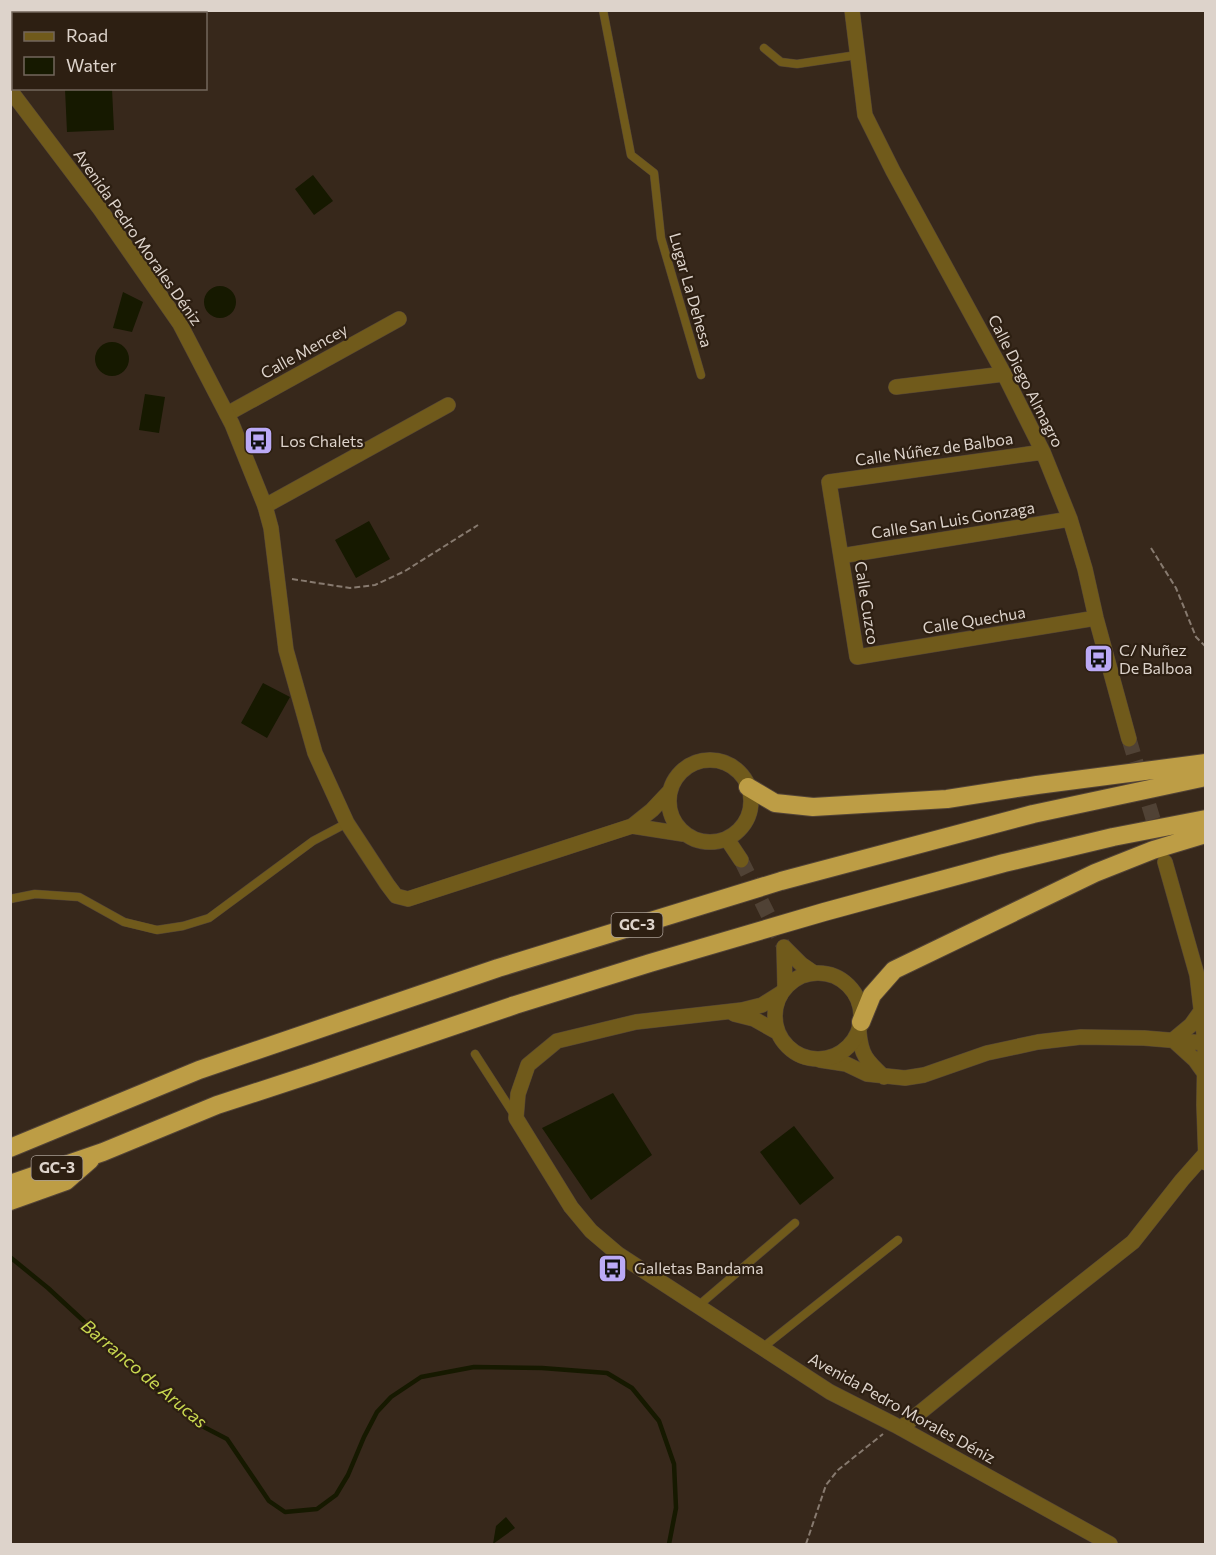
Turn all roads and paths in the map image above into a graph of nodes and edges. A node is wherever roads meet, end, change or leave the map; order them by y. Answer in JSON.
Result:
{"nodes":[{"id":1,"x":603,"y":10,"type":"edge"},
{"id":2,"x":852,"y":10,"type":"edge"},
{"id":3,"x":764,"y":48,"type":"dead end"},
{"id":4,"x":857,"y":55,"type":"junction"},
{"id":5,"x":10,"y":90,"type":"edge"},
{"id":6,"x":399,"y":319,"type":"dead end"},
{"id":7,"x":1004,"y":374,"type":"junction"},
{"id":8,"x":701,"y":375,"type":"dead end"},
{"id":9,"x":896,"y":387,"type":"dead end"},
{"id":10,"x":448,"y":405,"type":"dead end"},
{"id":11,"x":227,"y":414,"type":"junction"},
{"id":12,"x":1043,"y":452,"type":"junction"},
{"id":13,"x":830,"y":482,"type":"joint"},
{"id":14,"x":265,"y":506,"type":"junction"},
{"id":15,"x":1070,"y":519,"type":"junction"},
{"id":16,"x":478,"y":525,"type":"dead end"},
{"id":17,"x":1151,"y":548,"type":"dead end"},
{"id":18,"x":841,"y":556,"type":"junction"},
{"id":19,"x":278,"y":576,"type":"junction"},
{"id":20,"x":1096,"y":618,"type":"junction"},
{"id":21,"x":1206,"y":647,"type":"edge"},
{"id":22,"x":857,"y":657,"type":"joint"},
{"id":23,"x":1129,"y":739,"type":"tunnel mouth"},
{"id":24,"x":1206,"y":763,"type":"edge"},
{"id":25,"x":1206,"y":777,"type":"edge"},
{"id":26,"x":748,"y":787,"type":"junction"},
{"id":27,"x":669,"y":792,"type":"junction"},
{"id":28,"x":1206,"y":819,"type":"edge"},
{"id":29,"x":347,"y":822,"type":"junction"},
{"id":30,"x":632,"y":826,"type":"junction"},
{"id":31,"x":683,"y":834,"type":"junction"},
{"id":32,"x":1206,"y":834,"type":"edge"},
{"id":33,"x":727,"y":839,"type":"junction"},
{"id":34,"x":741,"y":860,"type":"tunnel mouth"},
{"id":35,"x":1165,"y":862,"type":"dead end"},
{"id":36,"x":10,"y":899,"type":"edge"},
{"id":37,"x":814,"y":973,"type":"junction"},
{"id":38,"x":783,"y":991,"type":"junction"},
{"id":39,"x":1201,"y":1011,"type":"junction"},
{"id":40,"x":728,"y":1012,"type":"junction"},
{"id":41,"x":860,"y":1027,"type":"junction"},
{"id":42,"x":777,"y":1032,"type":"junction"},
{"id":43,"x":1173,"y":1040,"type":"junction"},
{"id":44,"x":1205,"y":1043,"type":"edge"},
{"id":45,"x":475,"y":1054,"type":"dead end"},
{"id":46,"x":820,"y":1060,"type":"junction"},
{"id":47,"x":1204,"y":1074,"type":"edge"},
{"id":48,"x":884,"y":1077,"type":"junction"},
{"id":49,"x":516,"y":1118,"type":"junction"},
{"id":50,"x":10,"y":1148,"type":"edge"},
{"id":51,"x":99,"y":1153,"type":"junction"},
{"id":52,"x":1205,"y":1159,"type":"edge"},
{"id":53,"x":10,"y":1184,"type":"edge"},
{"id":54,"x":10,"y":1201,"type":"edge"},
{"id":55,"x":795,"y":1223,"type":"dead end"},
{"id":56,"x":898,"y":1240,"type":"dead end"},
{"id":57,"x":698,"y":1306,"type":"junction"},
{"id":58,"x":762,"y":1348,"type":"junction"},
{"id":59,"x":898,"y":1426,"type":"junction"},
{"id":60,"x":806,"y":1545,"type":"edge"},
{"id":61,"x":1110,"y":1545,"type":"edge"}],
"edges":[{"from":1,"to":8,"type":"lane","name":"Lugar La Dehesa"},
{"from":2,"to":4,"type":"street","name":"Calle Diego Almagro"},
{"from":3,"to":4,"type":"lane"},
{"from":4,"to":7,"type":"street","name":"Calle Diego Almagro"},
{"from":5,"to":11,"type":"street","name":"Avenida Pedro Morales Déniz"},
{"from":6,"to":11,"type":"street","name":"Calle Mencey"},
{"from":7,"to":9,"type":"street"},
{"from":7,"to":12,"type":"street","name":"Calle Diego Almagro"},
{"from":10,"to":14,"type":"street"},
{"from":11,"to":14,"type":"street","name":"Avenida Pedro Morales Déniz"},
{"from":12,"to":13,"type":"street","name":"Calle Núñez de Balboa"},
{"from":12,"to":15,"type":"street","name":"Calle Diego Almagro"},
{"from":13,"to":18,"type":"street","name":"Calle Cuzco"},
{"from":14,"to":19,"type":"street","name":"Avenida Pedro Morales Déniz"},
{"from":15,"to":18,"type":"street","name":"Calle San Luis Gonzaga"},
{"from":15,"to":20,"type":"street","name":"Calle Diego Almagro"},
{"from":16,"to":19,"type":"path"},
{"from":17,"to":21,"type":"path"},
{"from":18,"to":22,"type":"street","name":"Calle Cuzco"},
{"from":19,"to":29,"type":"street","name":"Avenida Pedro Morales Déniz"},
{"from":20,"to":22,"type":"street","name":"Calle Quechua"},
{"from":20,"to":23,"type":"street","name":"Calle Diego Almagro"},
{"from":24,"to":26,"type":"highway"},
{"from":25,"to":50,"type":"highway","number":"GC-3"},
{"from":26,"to":27,"type":"street"},
{"from":26,"to":33,"type":"street"},
{"from":27,"to":30,"type":"street"},
{"from":27,"to":31,"type":"street"},
{"from":28,"to":51,"type":"highway","number":"GC-3"},
{"from":29,"to":30,"type":"street","name":"Avenida Pedro Morales Déniz"},
{"from":29,"to":36,"type":"lane"},
{"from":30,"to":31,"type":"street"},
{"from":31,"to":33,"type":"street"},
{"from":32,"to":41,"type":"highway"},
{"from":33,"to":34,"type":"street"},
{"from":35,"to":39,"type":"street"},
{"from":37,"to":38,"type":"street"},
{"from":37,"to":38,"type":"street"},
{"from":37,"to":41,"type":"street"},
{"from":38,"to":40,"type":"street"},
{"from":38,"to":42,"type":"street"},
{"from":39,"to":43,"type":"street"},
{"from":39,"to":44,"type":"street"},
{"from":40,"to":42,"type":"street"},
{"from":40,"to":49,"type":"street"},
{"from":41,"to":46,"type":"street"},
{"from":41,"to":48,"type":"street"},
{"from":42,"to":46,"type":"street"},
{"from":43,"to":44,"type":"street"},
{"from":43,"to":47,"type":"street"},
{"from":43,"to":48,"type":"street"},
{"from":44,"to":47,"type":"street"},
{"from":45,"to":49,"type":"lane","name":"Avenida Pedro Morales Déniz"},
{"from":46,"to":48,"type":"street"},
{"from":47,"to":52,"type":"street"},
{"from":49,"to":57,"type":"street","name":"Avenida Pedro Morales Déniz"},
{"from":51,"to":53,"type":"highway","number":"GC-3"},
{"from":51,"to":54,"type":"highway"},
{"from":52,"to":59,"type":"street"},
{"from":55,"to":57,"type":"lane"},
{"from":56,"to":58,"type":"lane"},
{"from":57,"to":58,"type":"street","name":"Avenida Pedro Morales Déniz"},
{"from":58,"to":59,"type":"street","name":"Avenida Pedro Morales Déniz"},
{"from":59,"to":60,"type":"path"},
{"from":59,"to":61,"type":"street","name":"Avenida Pedro Morales Déniz"}]}
